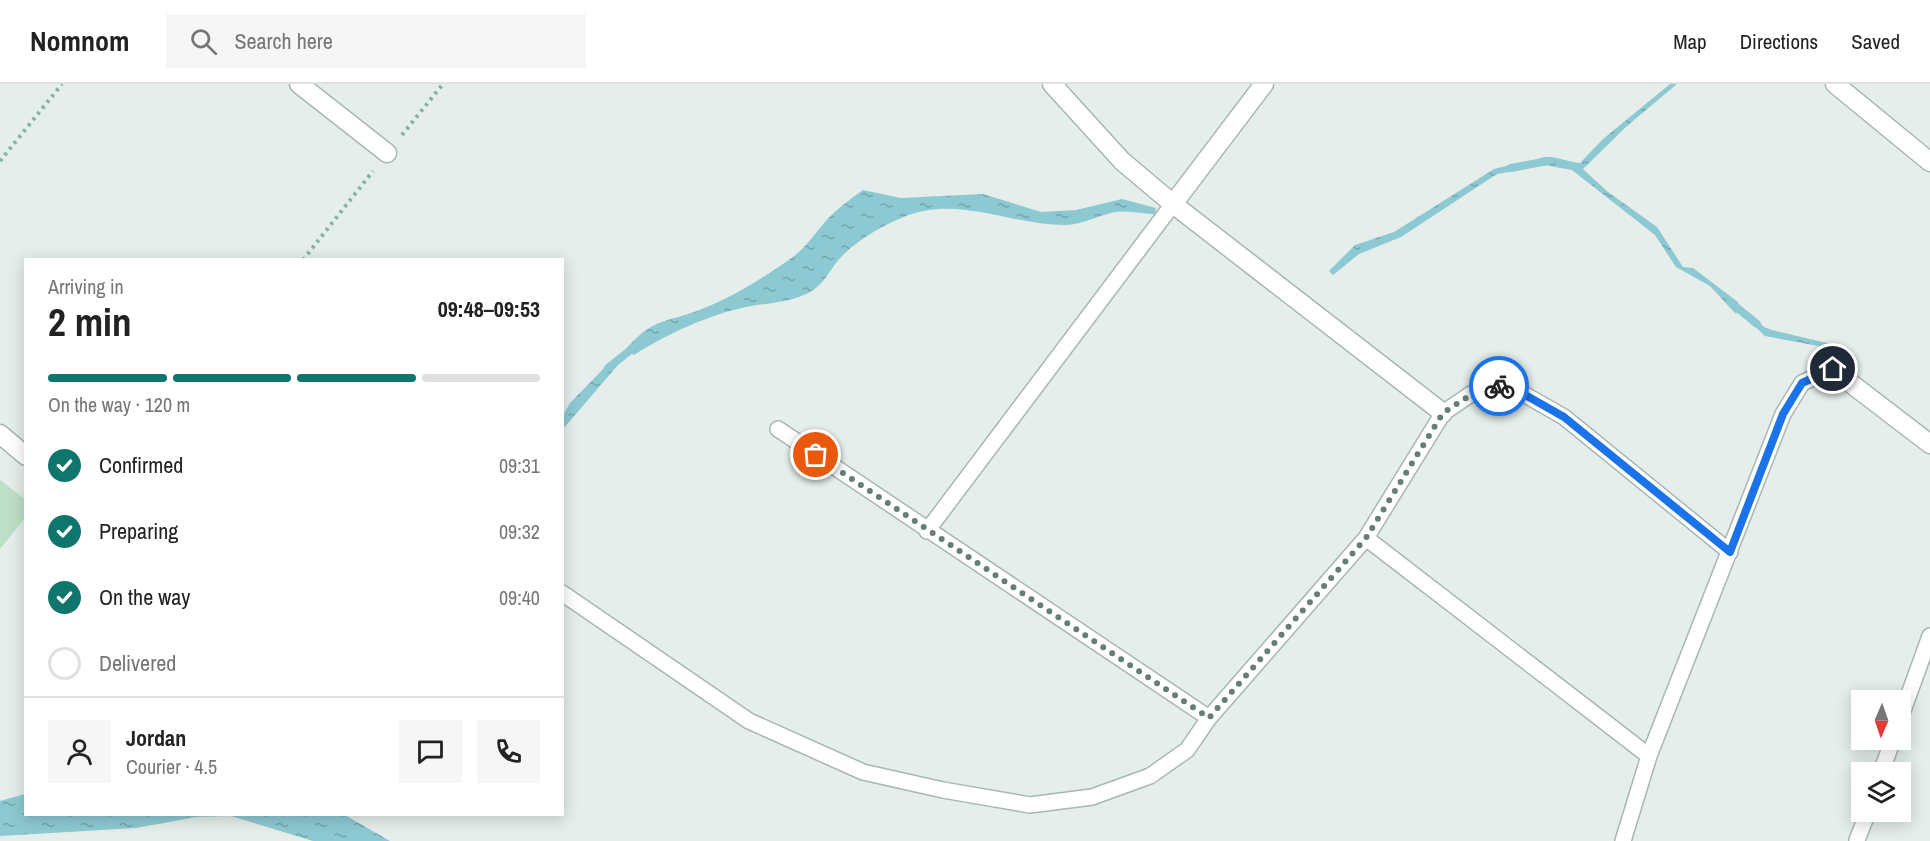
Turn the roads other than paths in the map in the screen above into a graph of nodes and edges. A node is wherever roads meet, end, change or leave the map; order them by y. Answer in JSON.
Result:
{"nodes":[{"id":1,"x":299,"y":84,"type":"edge"},
{"id":2,"x":1052,"y":84,"type":"edge"},
{"id":3,"x":1264,"y":84,"type":"edge"},
{"id":4,"x":1835,"y":84,"type":"edge"},
{"id":5,"x":387,"y":153,"type":"dead end"},
{"id":6,"x":1930,"y":162,"type":"edge"},
{"id":7,"x":1173,"y":204,"type":"junction"},
{"id":8,"x":1833,"y":369,"type":"joint"},
{"id":9,"x":1443,"y":413,"type":"junction"},
{"id":10,"x":778,"y":429,"type":"dead end"},
{"id":11,"x":0,"y":434,"type":"edge"},
{"id":12,"x":1930,"y":444,"type":"edge"},
{"id":13,"x":24,"y":454,"type":"edge"},
{"id":14,"x":927,"y":531,"type":"junction"},
{"id":15,"x":1366,"y":538,"type":"junction"},
{"id":16,"x":1730,"y":552,"type":"junction"},
{"id":17,"x":564,"y":594,"type":"edge"},
{"id":18,"x":1930,"y":636,"type":"edge"},
{"id":19,"x":1910,"y":690,"type":"edge"},
{"id":20,"x":1209,"y":718,"type":"junction"},
{"id":21,"x":1649,"y":756,"type":"junction"},
{"id":22,"x":1864,"y":822,"type":"edge"},
{"id":23,"x":1857,"y":840,"type":"edge"},
{"id":24,"x":1623,"y":841,"type":"edge"}],
"edges":[{"from":1,"to":5,"type":"street"},
{"from":2,"to":7,"type":"street"},
{"from":3,"to":7,"type":"street"},
{"from":4,"to":6,"type":"street"},
{"from":7,"to":9,"type":"street"},
{"from":7,"to":14,"type":"lane"},
{"from":8,"to":12,"type":"street"},
{"from":8,"to":16,"type":"lane"},
{"from":9,"to":15,"type":"lane"},
{"from":9,"to":16,"type":"lane"},
{"from":10,"to":14,"type":"lane"},
{"from":11,"to":13,"type":"street"},
{"from":14,"to":20,"type":"lane"},
{"from":15,"to":20,"type":"lane"},
{"from":15,"to":21,"type":"lane"},
{"from":16,"to":21,"type":"lane"},
{"from":17,"to":20,"type":"lane"},
{"from":18,"to":19,"type":"lane"},
{"from":21,"to":24,"type":"lane"},
{"from":22,"to":23,"type":"lane"}]}
